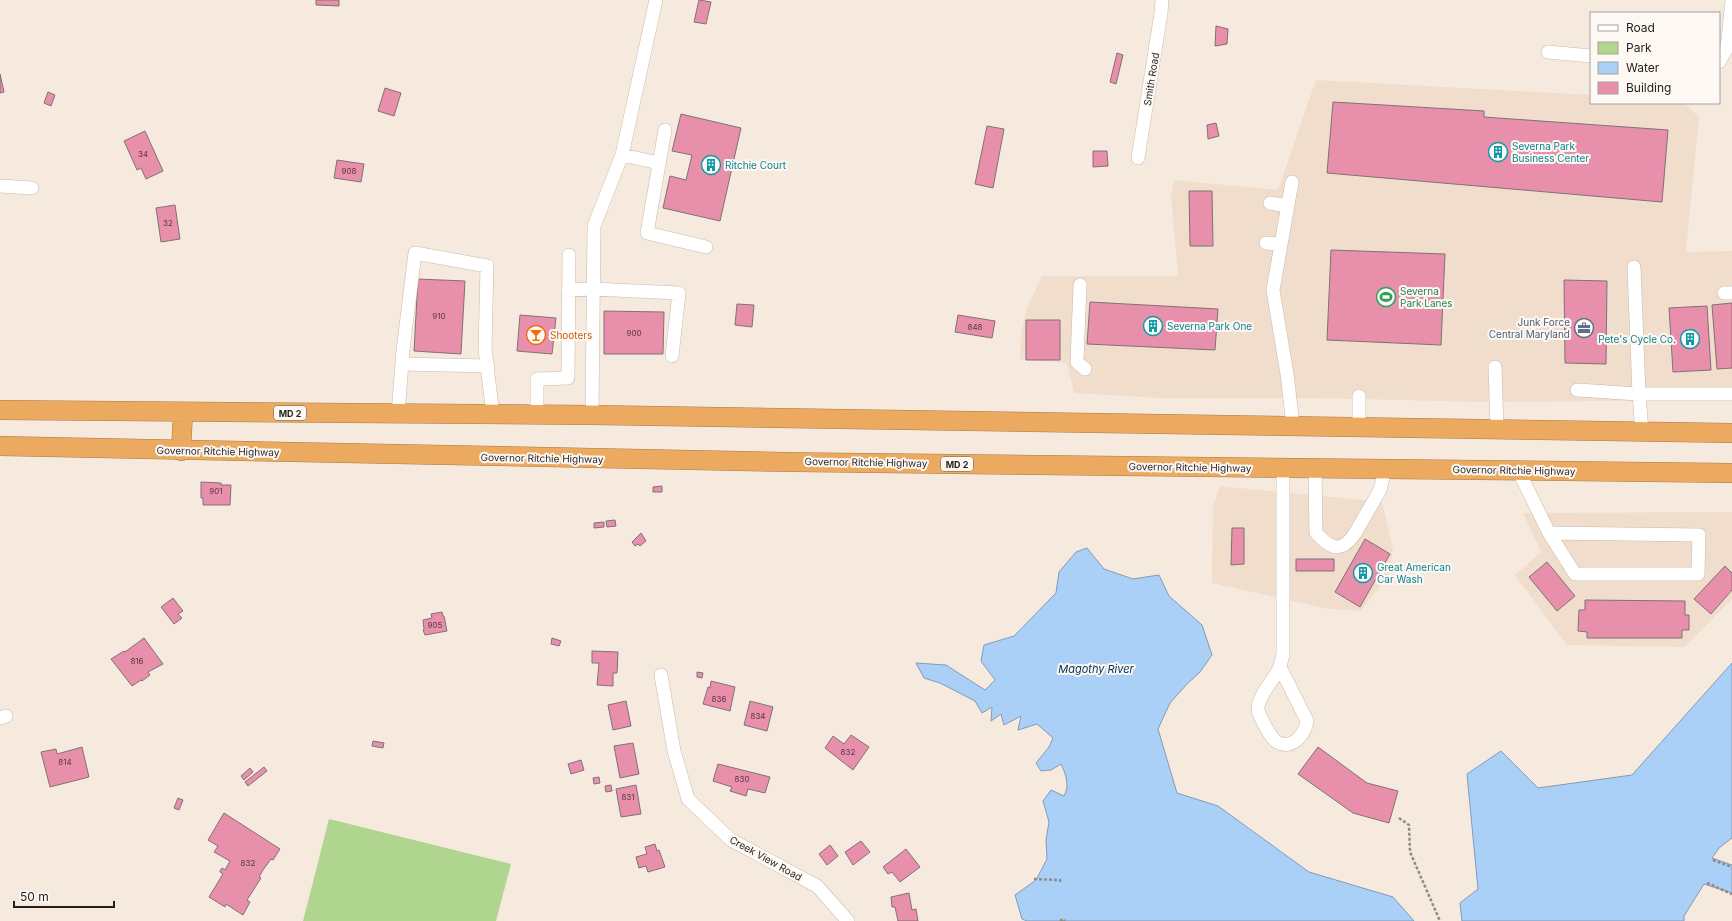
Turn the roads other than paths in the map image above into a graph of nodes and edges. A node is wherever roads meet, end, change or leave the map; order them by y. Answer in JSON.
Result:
{"nodes":[{"id":1,"x":656,"y":0,"type":"edge"},
{"id":2,"x":1162,"y":0,"type":"edge"},
{"id":3,"x":1732,"y":1,"type":"edge"},
{"id":4,"x":1548,"y":52,"type":"dead end"},
{"id":5,"x":1590,"y":56,"type":"edge"},
{"id":6,"x":1720,"y":60,"type":"edge"},
{"id":7,"x":665,"y":130,"type":"dead end"},
{"id":8,"x":622,"y":155,"type":"junction"},
{"id":9,"x":1138,"y":158,"type":"dead end"},
{"id":10,"x":658,"y":163,"type":"junction"},
{"id":11,"x":1292,"y":182,"type":"dead end"},
{"id":12,"x":0,"y":186,"type":"edge"},
{"id":13,"x":32,"y":188,"type":"dead end"},
{"id":14,"x":1270,"y":203,"type":"dead end"},
{"id":15,"x":1287,"y":206,"type":"junction"},
{"id":16,"x":1266,"y":243,"type":"dead end"},
{"id":17,"x":1281,"y":244,"type":"junction"},
{"id":18,"x":706,"y":247,"type":"dead end"},
{"id":19,"x":569,"y":255,"type":"dead end"},
{"id":20,"x":1634,"y":267,"type":"dead end"},
{"id":21,"x":1080,"y":285,"type":"dead end"},
{"id":22,"x":592,"y":288,"type":"junction"},
{"id":23,"x":568,"y":290,"type":"junction"},
{"id":24,"x":672,"y":356,"type":"dead end"},
{"id":25,"x":402,"y":364,"type":"junction"},
{"id":26,"x":488,"y":366,"type":"junction"},
{"id":27,"x":1495,"y":367,"type":"dead end"},
{"id":28,"x":1085,"y":369,"type":"dead end"},
{"id":29,"x":1577,"y":390,"type":"dead end"},
{"id":30,"x":1639,"y":394,"type":"junction"},
{"id":31,"x":1732,"y":394,"type":"edge"},
{"id":32,"x":1359,"y":396,"type":"dead end"},
{"id":33,"x":0,"y":410,"type":"edge"},
{"id":34,"x":183,"y":412,"type":"junction"},
{"id":35,"x":398,"y":414,"type":"junction"},
{"id":36,"x":493,"y":415,"type":"junction"},
{"id":37,"x":537,"y":415,"type":"junction"},
{"id":38,"x":592,"y":415,"type":"junction"},
{"id":39,"x":1293,"y":426,"type":"junction"},
{"id":40,"x":1359,"y":427,"type":"junction"},
{"id":41,"x":1498,"y":429,"type":"junction"},
{"id":42,"x":1642,"y":432,"type":"junction"},
{"id":43,"x":1732,"y":433,"type":"edge"},
{"id":44,"x":0,"y":446,"type":"edge"},
{"id":45,"x":182,"y":450,"type":"junction"},
{"id":46,"x":1283,"y":468,"type":"junction"},
{"id":47,"x":1315,"y":468,"type":"junction"},
{"id":48,"x":1385,"y":469,"type":"junction"},
{"id":49,"x":1518,"y":470,"type":"junction"},
{"id":50,"x":1732,"y":473,"type":"edge"},
{"id":51,"x":1549,"y":533,"type":"junction"},
{"id":52,"x":1280,"y":667,"type":"junction"},
{"id":53,"x":661,"y":675,"type":"dead end"},
{"id":54,"x":848,"y":921,"type":"edge"}],
"edges":[{"from":1,"to":8,"type":"street"},
{"from":2,"to":9,"type":"street","name":"Smith Road"},
{"from":3,"to":6,"type":"street"},
{"from":4,"to":5,"type":"street"},
{"from":7,"to":10,"type":"street"},
{"from":8,"to":10,"type":"street"},
{"from":8,"to":22,"type":"street"},
{"from":10,"to":18,"type":"street"},
{"from":11,"to":15,"type":"street"},
{"from":12,"to":13,"type":"street"},
{"from":14,"to":15,"type":"street"},
{"from":15,"to":17,"type":"street"},
{"from":16,"to":17,"type":"street"},
{"from":17,"to":39,"type":"street"},
{"from":19,"to":23,"type":"street"},
{"from":20,"to":30,"type":"street"},
{"from":21,"to":28,"type":"street"},
{"from":22,"to":23,"type":"street"},
{"from":22,"to":24,"type":"street"},
{"from":22,"to":38,"type":"street"},
{"from":23,"to":37,"type":"street"},
{"from":25,"to":26,"type":"street"},
{"from":25,"to":26,"type":"street"},
{"from":25,"to":35,"type":"street"},
{"from":26,"to":36,"type":"street"},
{"from":27,"to":41,"type":"street"},
{"from":29,"to":30,"type":"street"},
{"from":30,"to":31,"type":"street"},
{"from":30,"to":42,"type":"street"},
{"from":32,"to":40,"type":"street"},
{"from":33,"to":34,"type":"highway","number":"MD 2"},
{"from":34,"to":35,"type":"highway","number":"MD 2"},
{"from":34,"to":45,"type":"highway"},
{"from":35,"to":36,"type":"highway","number":"MD 2"},
{"from":36,"to":37,"type":"highway","number":"MD 2"},
{"from":37,"to":38,"type":"highway","number":"MD 2"},
{"from":38,"to":39,"type":"highway","number":"MD 2"},
{"from":39,"to":40,"type":"highway","number":"MD 2"},
{"from":40,"to":41,"type":"highway","number":"MD 2"},
{"from":41,"to":42,"type":"highway","number":"MD 2"},
{"from":42,"to":43,"type":"highway","number":"MD 2"},
{"from":44,"to":45,"type":"highway","name":"Governor Ritchie Highway","number":"MD 2"},
{"from":45,"to":46,"type":"highway","name":"Governor Ritchie Highway","number":"MD 2"},
{"from":46,"to":47,"type":"highway","name":"Governor Ritchie Highway","number":"MD 2"},
{"from":46,"to":52,"type":"street"},
{"from":47,"to":48,"type":"highway","name":"Governor Ritchie Highway","number":"MD 2"},
{"from":47,"to":48,"type":"street"},
{"from":48,"to":49,"type":"highway","name":"Governor Ritchie Highway","number":"MD 2"},
{"from":49,"to":50,"type":"highway","name":"Governor Ritchie Highway","number":"MD 2"},
{"from":49,"to":51,"type":"street"},
{"from":51,"to":51,"type":"street"},
{"from":52,"to":52,"type":"street"},
{"from":53,"to":54,"type":"street","name":"Creek View Road"}]}
